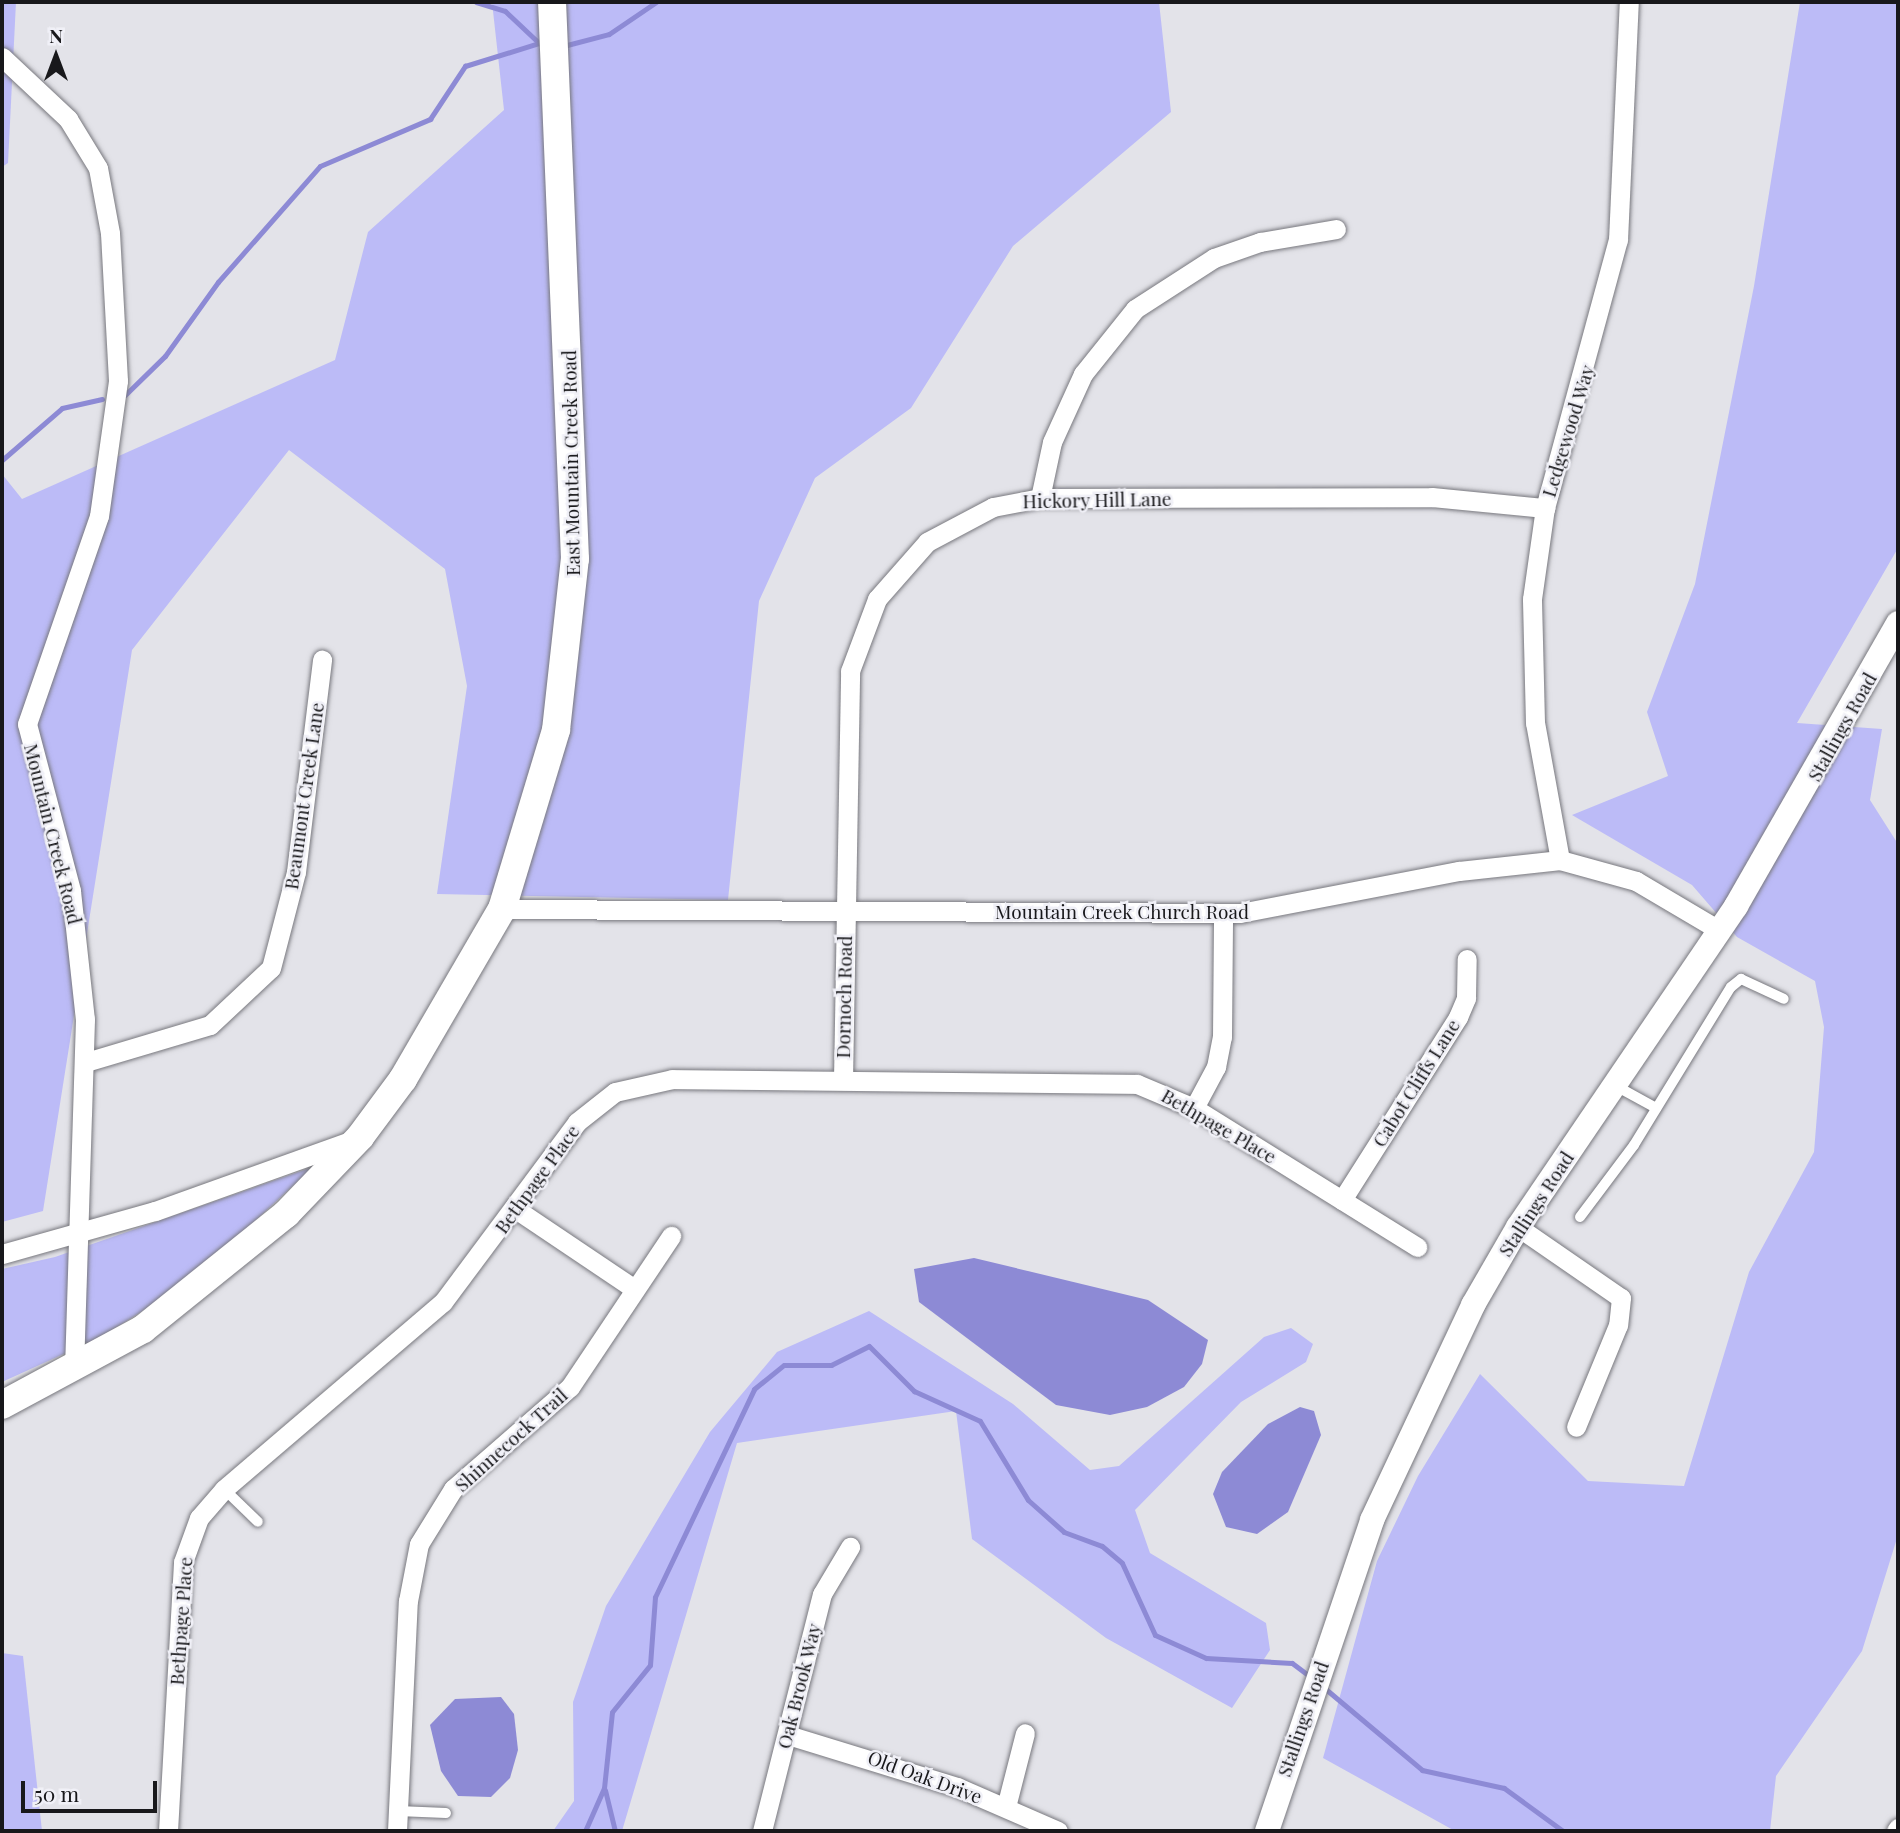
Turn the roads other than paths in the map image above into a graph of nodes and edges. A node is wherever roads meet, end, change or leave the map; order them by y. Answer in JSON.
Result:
{"nodes":[{"id":1,"x":552,"y":2,"type":"edge"},
{"id":2,"x":1629,"y":2,"type":"edge"},
{"id":3,"x":2,"y":57,"type":"edge"},
{"id":4,"x":1336,"y":229,"type":"dead end"},
{"id":5,"x":1040,"y":498,"type":"junction"},
{"id":6,"x":1545,"y":508,"type":"junction"},
{"id":7,"x":1898,"y":623,"type":"edge"},
{"id":8,"x":322,"y":660,"type":"dead end"},
{"id":9,"x":1560,"y":860,"type":"junction"},
{"id":10,"x":502,"y":909,"type":"junction"},
{"id":11,"x":844,"y":913,"type":"junction"},
{"id":12,"x":1223,"y":914,"type":"junction"},
{"id":13,"x":1719,"y":930,"type":"junction"},
{"id":14,"x":1467,"y":960,"type":"dead end"},
{"id":15,"x":1784,"y":999,"type":"dead end"},
{"id":16,"x":86,"y":1062,"type":"junction"},
{"id":17,"x":843,"y":1080,"type":"junction"},
{"id":18,"x":1616,"y":1085,"type":"junction"},
{"id":19,"x":1194,"y":1108,"type":"junction"},
{"id":20,"x":1656,"y":1108,"type":"junction"},
{"id":21,"x":360,"y":1137,"type":"junction"},
{"id":22,"x":1342,"y":1200,"type":"junction"},
{"id":23,"x":517,"y":1210,"type":"junction"},
{"id":24,"x":1580,"y":1217,"type":"dead end"},
{"id":25,"x":1518,"y":1227,"type":"junction"},
{"id":26,"x":80,"y":1234,"type":"junction"},
{"id":27,"x":671,"y":1236,"type":"dead end"},
{"id":28,"x":1417,"y":1248,"type":"dead end"},
{"id":29,"x":2,"y":1254,"type":"edge"},
{"id":30,"x":633,"y":1288,"type":"junction"},
{"id":31,"x":74,"y":1370,"type":"junction"},
{"id":32,"x":2,"y":1405,"type":"edge"},
{"id":33,"x":1576,"y":1427,"type":"dead end"},
{"id":34,"x":224,"y":1489,"type":"junction"},
{"id":35,"x":258,"y":1522,"type":"dead end"},
{"id":36,"x":849,"y":1547,"type":"dead end"},
{"id":37,"x":1025,"y":1734,"type":"dead end"},
{"id":38,"x":788,"y":1735,"type":"junction"},
{"id":39,"x":1006,"y":1807,"type":"junction"},
{"id":40,"x":446,"y":1813,"type":"dead end"},
{"id":41,"x":398,"y":1821,"type":"edge"},
{"id":42,"x":168,"y":1831,"type":"edge"},
{"id":43,"x":762,"y":1831,"type":"edge"},
{"id":44,"x":1058,"y":1831,"type":"edge"},
{"id":45,"x":1267,"y":1831,"type":"edge"}],
"edges":[{"from":1,"to":10,"type":"main road","name":"East Mountain Creek Road"},
{"from":2,"to":6,"type":"street","name":"Ledgewood Way"},
{"from":3,"to":16,"type":"street","name":"Mountain Creek Road"},
{"from":4,"to":5,"type":"street"},
{"from":5,"to":6,"type":"street","name":"Hickory Hill Lane"},
{"from":5,"to":11,"type":"street","name":"Hickory Hill Lane"},
{"from":6,"to":9,"type":"street","name":"Ledgewood Way"},
{"from":7,"to":13,"type":"street","name":"Stallings Road"},
{"from":8,"to":16,"type":"street","name":"Beaumont Creek Lane"},
{"from":9,"to":12,"type":"street","name":"Mountain Creek Church Road"},
{"from":9,"to":13,"type":"street","name":"Mountain Creek Church Road"},
{"from":10,"to":11,"type":"street","name":"Mountain Creek Church Road"},
{"from":10,"to":21,"type":"main road","name":"East Mountain Creek Road"},
{"from":11,"to":12,"type":"street","name":"Mountain Creek Church Road"},
{"from":11,"to":17,"type":"street","name":"Dornoch Road"},
{"from":12,"to":19,"type":"street"},
{"from":13,"to":18,"type":"street","name":"Stallings Road"},
{"from":14,"to":22,"type":"street","name":"Cabot Cliffs Lane"},
{"from":15,"to":20,"type":"lane"},
{"from":16,"to":26,"type":"street","name":"Mountain Creek Road"},
{"from":17,"to":19,"type":"street","name":"Bethpage Place"},
{"from":17,"to":23,"type":"street","name":"Bethpage Place"},
{"from":18,"to":20,"type":"lane"},
{"from":18,"to":25,"type":"street","name":"Stallings Road"},
{"from":19,"to":22,"type":"street","name":"Bethpage Place"},
{"from":20,"to":24,"type":"lane"},
{"from":21,"to":26,"type":"street"},
{"from":21,"to":31,"type":"main road","name":"East Mountain Creek Road"},
{"from":22,"to":28,"type":"street","name":"Bethpage Place"},
{"from":23,"to":30,"type":"street"},
{"from":23,"to":34,"type":"street","name":"Bethpage Place"},
{"from":25,"to":33,"type":"street"},
{"from":25,"to":45,"type":"street","name":"Stallings Road"},
{"from":26,"to":29,"type":"street"},
{"from":26,"to":31,"type":"street","name":"Mountain Creek Road"},
{"from":27,"to":30,"type":"street","name":"Shinnecock Trail"},
{"from":30,"to":41,"type":"street","name":"Shinnecock Trail"},
{"from":31,"to":32,"type":"main road","name":"East Mountain Creek Road"},
{"from":34,"to":35,"type":"lane"},
{"from":34,"to":42,"type":"street","name":"Bethpage Place"},
{"from":36,"to":38,"type":"street","name":"Oak Brook Way"},
{"from":37,"to":39,"type":"street"},
{"from":38,"to":39,"type":"street","name":"Old Oak Drive"},
{"from":38,"to":43,"type":"street","name":"Oak Brook Way"},
{"from":39,"to":44,"type":"street","name":"Old Oak Drive"},
{"from":40,"to":41,"type":"lane"}]}
